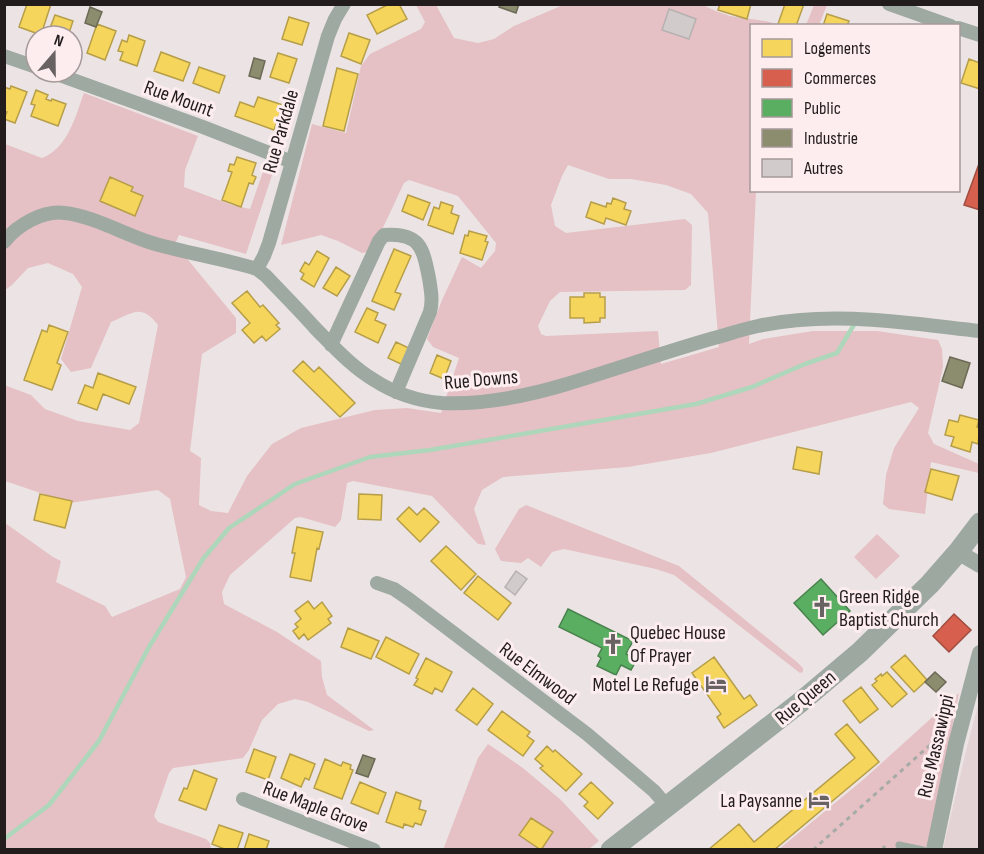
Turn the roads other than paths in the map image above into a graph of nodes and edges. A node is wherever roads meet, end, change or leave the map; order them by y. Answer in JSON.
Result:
{"nodes":[{"id":1,"x":344,"y":4,"type":"edge"},
{"id":2,"x":889,"y":4,"type":"edge"},
{"id":3,"x":945,"y":24,"type":"edge"},
{"id":4,"x":960,"y":29,"type":"edge"},
{"id":5,"x":980,"y":35,"type":"edge"},
{"id":6,"x":4,"y":56,"type":"edge"},
{"id":7,"x":24,"y":63,"type":"edge"},
{"id":8,"x":84,"y":84,"type":"edge"},
{"id":9,"x":292,"y":162,"type":"junction"},
{"id":10,"x":4,"y":242,"type":"edge"},
{"id":11,"x":256,"y":269,"type":"junction"},
{"id":12,"x":980,"y":331,"type":"edge"},
{"id":13,"x":331,"y":345,"type":"junction"},
{"id":14,"x":396,"y":392,"type":"junction"},
{"id":15,"x":980,"y":523,"type":"edge"},
{"id":16,"x":958,"y":552,"type":"junction"},
{"id":17,"x":980,"y":565,"type":"edge"},
{"id":18,"x":377,"y":583,"type":"dead end"},
{"id":19,"x":980,"y":653,"type":"edge"},
{"id":20,"x":243,"y":799,"type":"dead end"},
{"id":21,"x":666,"y":806,"type":"junction"},
{"id":22,"x":899,"y":845,"type":"dead end"},
{"id":23,"x":374,"y":849,"type":"edge"},
{"id":24,"x":611,"y":849,"type":"edge"},
{"id":25,"x":923,"y":849,"type":"edge"},
{"id":26,"x":934,"y":849,"type":"edge"}],
"edges":[{"from":1,"to":9,"type":"street","name":"Rue Parkdale"},
{"from":2,"to":3,"type":"street"},
{"from":4,"to":5,"type":"street"},
{"from":6,"to":7,"type":"street"},
{"from":8,"to":9,"type":"street","name":"Rue Mount"},
{"from":9,"to":11,"type":"street","name":"Rue Parkdale"},
{"from":10,"to":11,"type":"street","name":"Rue Downs"},
{"from":11,"to":13,"type":"street","name":"Rue Downs"},
{"from":12,"to":14,"type":"street","name":"Rue Downs"},
{"from":13,"to":14,"type":"street","name":"Rue Downs"},
{"from":13,"to":14,"type":"street"},
{"from":15,"to":16,"type":"main road","name":"Rue Queen"},
{"from":16,"to":17,"type":"street"},
{"from":16,"to":21,"type":"main road","name":"Rue Queen"},
{"from":18,"to":21,"type":"street","name":"Rue Elmwood"},
{"from":19,"to":26,"type":"street","name":"Rue Massawippi"},
{"from":20,"to":23,"type":"street","name":"Rue Maple Grove"},
{"from":21,"to":24,"type":"main road","name":"Rue Queen"},
{"from":22,"to":25,"type":"lane"}]}
